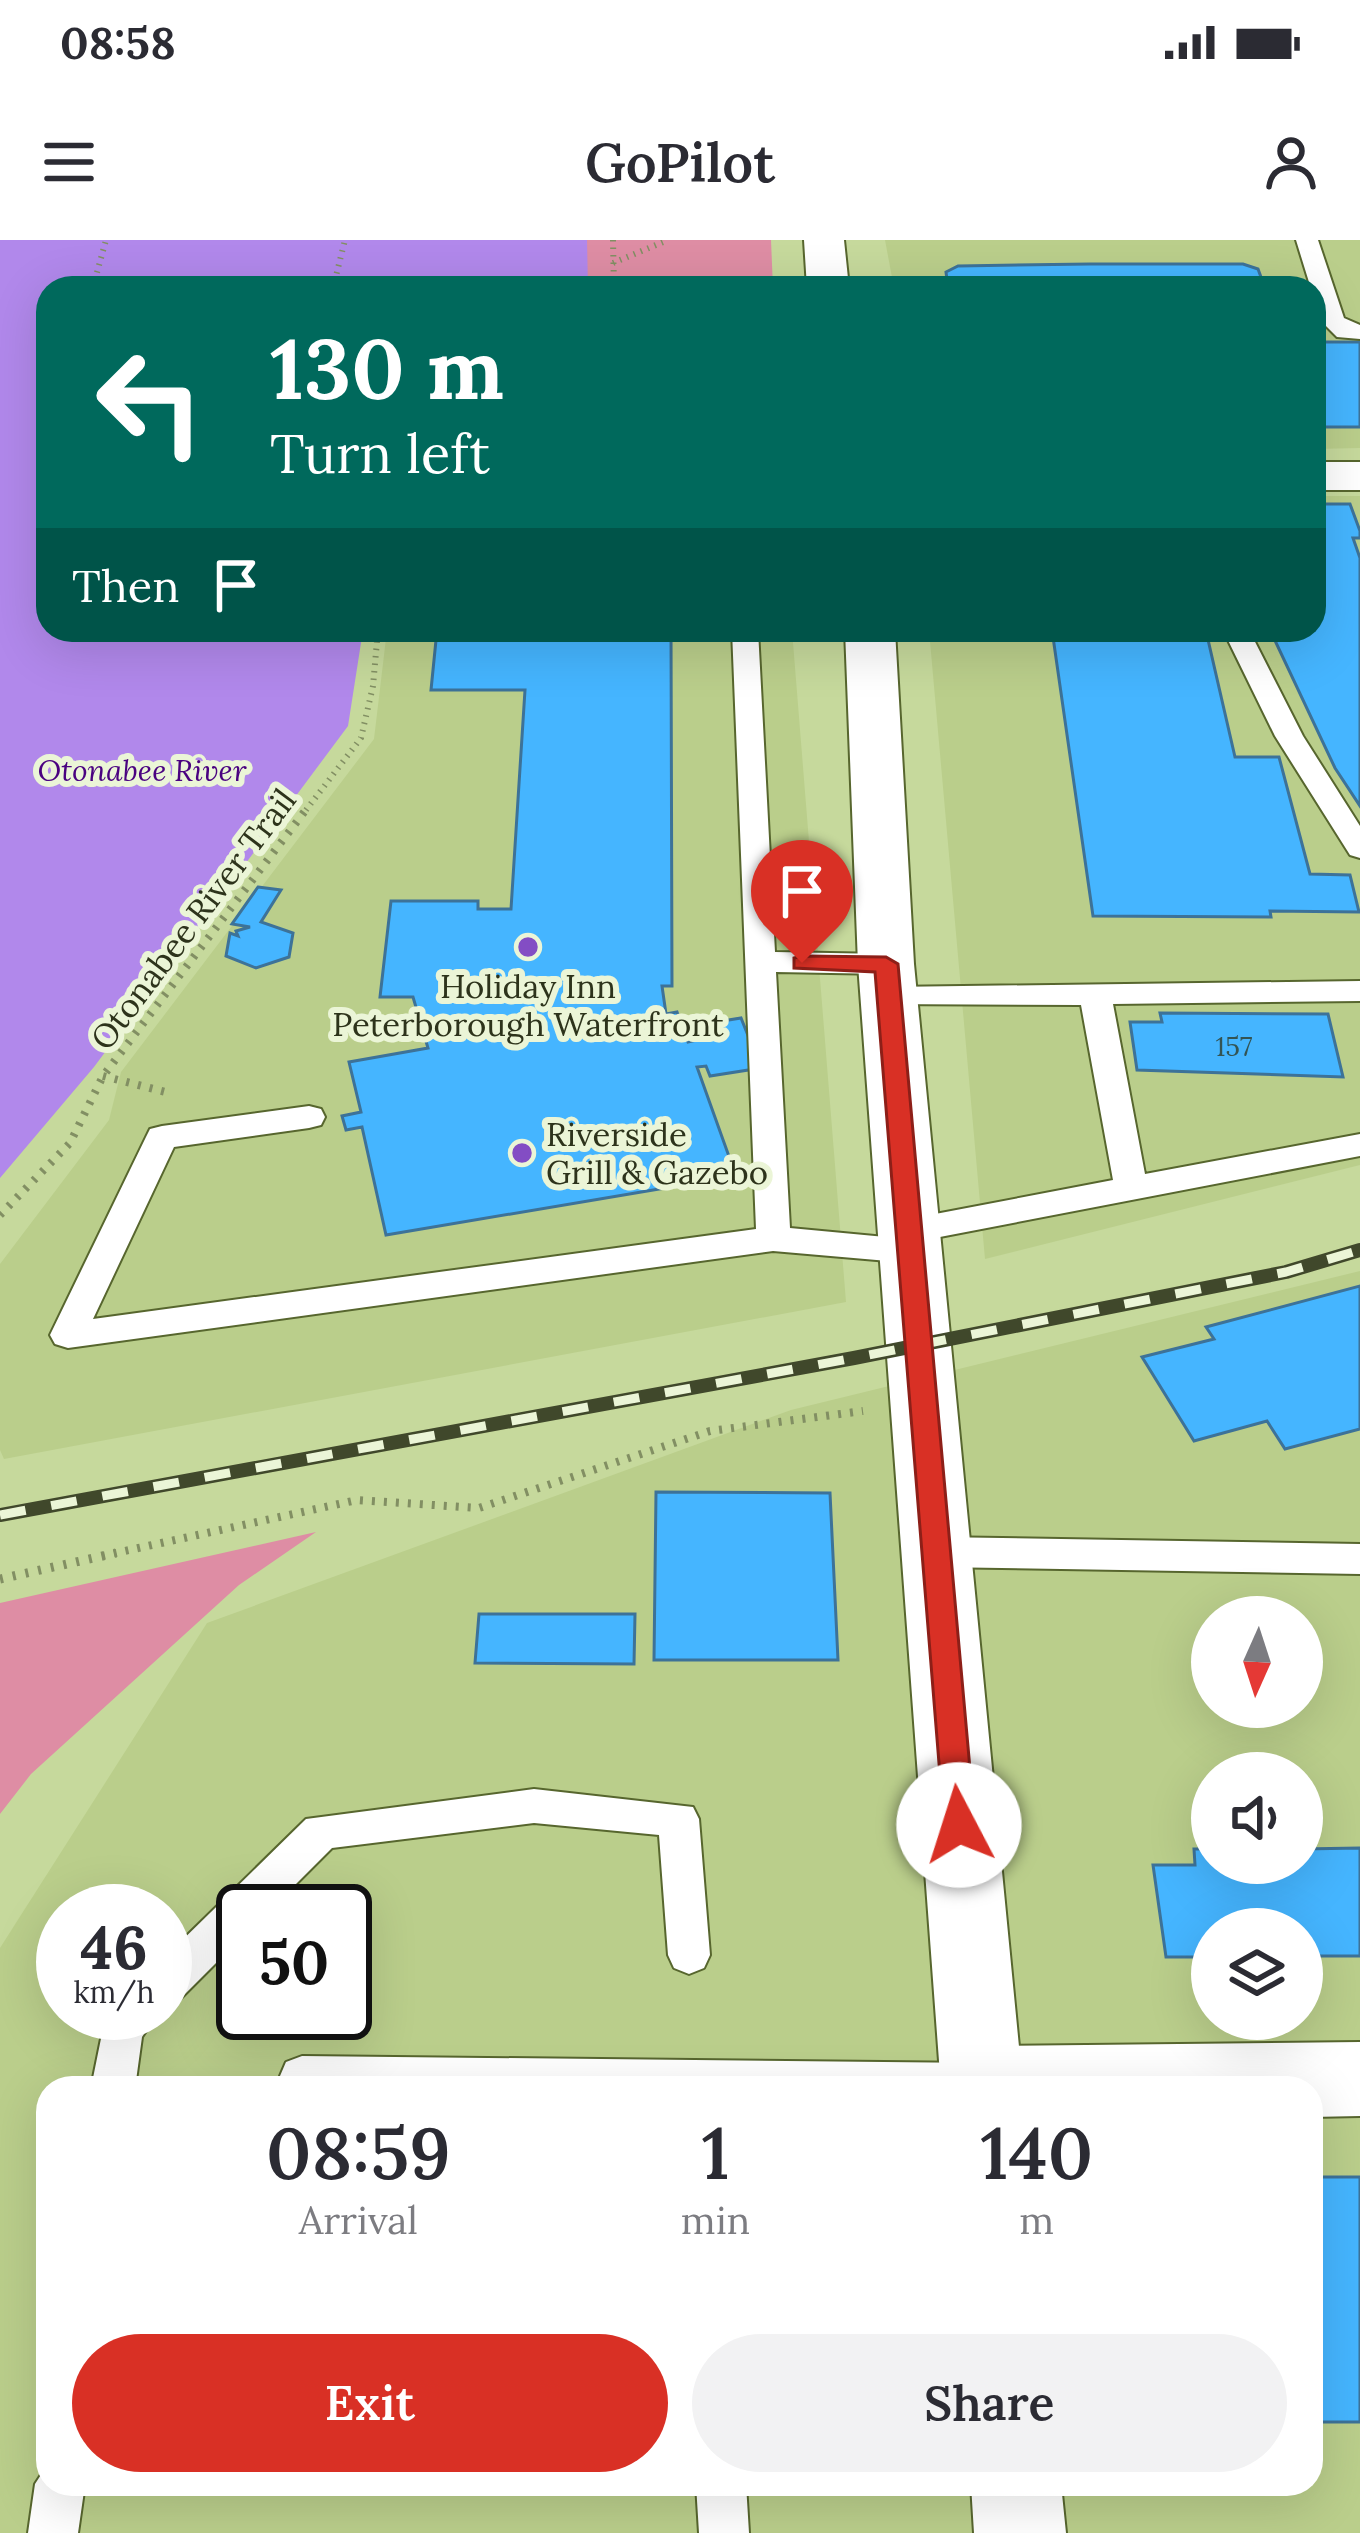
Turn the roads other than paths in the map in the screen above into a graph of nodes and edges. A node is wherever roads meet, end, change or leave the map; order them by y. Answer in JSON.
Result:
{"nodes":[{"id":1,"x":824,"y":240,"type":"edge"},
{"id":2,"x":1307,"y":240,"type":"edge"},
{"id":3,"x":827,"y":276,"type":"edge"},
{"id":4,"x":1319,"y":276,"type":"edge"},
{"id":5,"x":1326,"y":299,"type":"edge"},
{"id":6,"x":1360,"y":332,"type":"edge"},
{"id":7,"x":1326,"y":476,"type":"edge"},
{"id":8,"x":1360,"y":476,"type":"edge"},
{"id":9,"x":746,"y":642,"type":"edge"},
{"id":10,"x":871,"y":642,"type":"edge"},
{"id":11,"x":1243,"y":642,"type":"edge"},
{"id":12,"x":1360,"y":849,"type":"edge"},
{"id":13,"x":761,"y":962,"type":"junction"},
{"id":14,"x":887,"y":980,"type":"junction"},
{"id":15,"x":1360,"y":991,"type":"edge"},
{"id":16,"x":1095,"y":994,"type":"junction"},
{"id":17,"x":309,"y":1117,"type":"dead end"},
{"id":18,"x":1360,"y":1145,"type":"edge"},
{"id":19,"x":1131,"y":1189,"type":"junction"},
{"id":20,"x":772,"y":1239,"type":"junction"},
{"id":21,"x":910,"y":1241,"type":"junction"},
{"id":22,"x":936,"y":1552,"type":"junction"},
{"id":23,"x":1360,"y":1558,"type":"edge"},
{"id":24,"x":689,"y":1955,"type":"dead end"},
{"id":25,"x":192,"y":1959,"type":"edge"},
{"id":26,"x":119,"y":2040,"type":"edge"},
{"id":27,"x":115,"y":2076,"type":"edge"},
{"id":28,"x":981,"y":2076,"type":"edge"},
{"id":29,"x":1360,"y":2079,"type":"edge"},
{"id":30,"x":1323,"y":2080,"type":"edge"},
{"id":31,"x":58,"y":2496,"type":"edge"},
{"id":32,"x":722,"y":2496,"type":"edge"},
{"id":33,"x":1017,"y":2496,"type":"edge"},
{"id":34,"x":53,"y":2533,"type":"edge"},
{"id":35,"x":724,"y":2533,"type":"edge"},
{"id":36,"x":1020,"y":2533,"type":"edge"}],
"edges":[{"from":1,"to":3,"type":"main road"},
{"from":2,"to":4,"type":"lane"},
{"from":5,"to":6,"type":"lane"},
{"from":7,"to":8,"type":"main road"},
{"from":9,"to":13,"type":"lane"},
{"from":10,"to":14,"type":"main road"},
{"from":11,"to":12,"type":"lane"},
{"from":13,"to":14,"type":"lane"},
{"from":13,"to":20,"type":"lane"},
{"from":14,"to":16,"type":"lane"},
{"from":14,"to":21,"type":"main road"},
{"from":15,"to":16,"type":"lane"},
{"from":16,"to":19,"type":"lane"},
{"from":17,"to":20,"type":"lane"},
{"from":18,"to":19,"type":"lane"},
{"from":19,"to":21,"type":"lane"},
{"from":20,"to":21,"type":"lane"},
{"from":21,"to":22,"type":"main road"},
{"from":22,"to":23,"type":"lane"},
{"from":22,"to":28,"type":"main road"},
{"from":24,"to":25,"type":"lane"},
{"from":26,"to":27,"type":"lane"},
{"from":29,"to":30,"type":"main road"},
{"from":31,"to":34,"type":"lane"},
{"from":32,"to":35,"type":"lane"},
{"from":33,"to":36,"type":"main road"}]}
